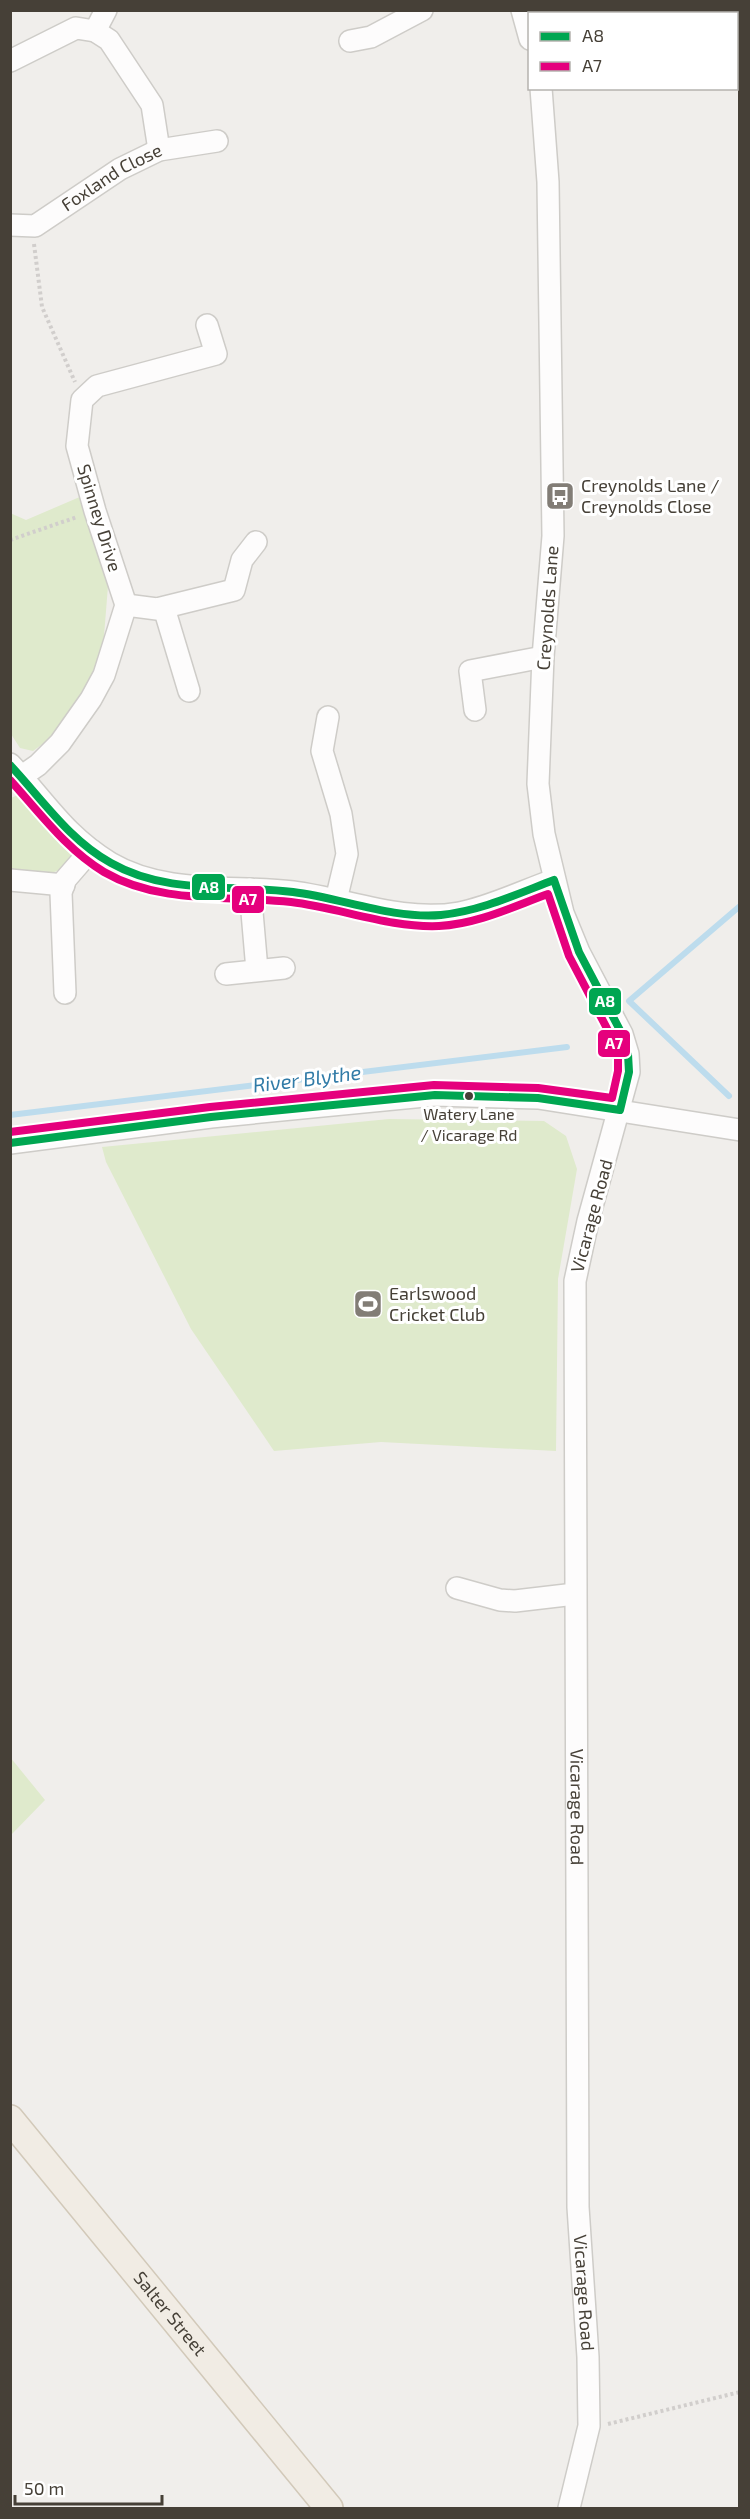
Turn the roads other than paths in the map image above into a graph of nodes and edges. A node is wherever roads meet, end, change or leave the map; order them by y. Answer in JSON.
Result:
{"nodes":[{"id":1,"x":106,"y":10,"type":"edge"},
{"id":2,"x":422,"y":10,"type":"edge"},
{"id":3,"x":522,"y":10,"type":"edge"},
{"id":4,"x":95,"y":31,"type":"junction"},
{"id":5,"x":528,"y":32,"type":"edge"},
{"id":6,"x":350,"y":40,"type":"dead end"},
{"id":7,"x":10,"y":61,"type":"edge"},
{"id":8,"x":540,"y":90,"type":"edge"},
{"id":9,"x":217,"y":141,"type":"dead end"},
{"id":10,"x":159,"y":150,"type":"junction"},
{"id":11,"x":10,"y":225,"type":"edge"},
{"id":12,"x":207,"y":325,"type":"dead end"},
{"id":13,"x":256,"y":542,"type":"dead end"},
{"id":14,"x":126,"y":605,"type":"junction"},
{"id":15,"x":164,"y":608,"type":"junction"},
{"id":16,"x":543,"y":657,"type":"junction"},
{"id":17,"x":189,"y":690,"type":"dead end"},
{"id":18,"x":475,"y":710,"type":"dead end"},
{"id":19,"x":328,"y":717,"type":"dead end"},
{"id":20,"x":16,"y":770,"type":"edge"},
{"id":21,"x":91,"y":850,"type":"junction"},
{"id":22,"x":10,"y":880,"type":"edge"},
{"id":23,"x":554,"y":880,"type":"junction"},
{"id":24,"x":64,"y":885,"type":"junction"},
{"id":25,"x":250,"y":889,"type":"junction"},
{"id":26,"x":336,"y":900,"type":"junction"},
{"id":27,"x":284,"y":968,"type":"dead end"},
{"id":28,"x":256,"y":970,"type":"junction"},
{"id":29,"x":226,"y":974,"type":"dead end"},
{"id":30,"x":66,"y":993,"type":"dead end"},
{"id":31,"x":620,"y":1110,"type":"junction"},
{"id":32,"x":740,"y":1130,"type":"edge"},
{"id":33,"x":10,"y":1143,"type":"edge"},
{"id":34,"x":457,"y":1588,"type":"dead end"},
{"id":35,"x":576,"y":1594,"type":"junction"},
{"id":36,"x":10,"y":2119,"type":"edge"},
{"id":37,"x":328,"y":2508,"type":"edge"},
{"id":38,"x":569,"y":2508,"type":"edge"}],
"edges":[{"from":1,"to":4,"type":"street"},
{"from":2,"to":6,"type":"street"},
{"from":3,"to":5,"type":"street"},
{"from":4,"to":7,"type":"street"},
{"from":4,"to":10,"type":"street"},
{"from":8,"to":16,"type":"street","name":"Creynolds Lane"},
{"from":9,"to":10,"type":"street","name":"Foxland Close"},
{"from":10,"to":11,"type":"street","name":"Foxland Close"},
{"from":12,"to":14,"type":"street","name":"Spinney Drive"},
{"from":13,"to":15,"type":"street"},
{"from":14,"to":15,"type":"street"},
{"from":14,"to":20,"type":"street"},
{"from":15,"to":17,"type":"street"},
{"from":16,"to":18,"type":"street"},
{"from":16,"to":23,"type":"street","name":"Creynolds Lane"},
{"from":19,"to":26,"type":"street"},
{"from":20,"to":21,"type":"street"},
{"from":21,"to":24,"type":"street"},
{"from":21,"to":25,"type":"street"},
{"from":22,"to":24,"type":"street"},
{"from":23,"to":26,"type":"street"},
{"from":23,"to":31,"type":"street","name":"Creynolds Lane"},
{"from":24,"to":30,"type":"street"},
{"from":25,"to":26,"type":"street"},
{"from":25,"to":28,"type":"street"},
{"from":27,"to":28,"type":"street"},
{"from":28,"to":29,"type":"street"},
{"from":31,"to":32,"type":"street"},
{"from":31,"to":33,"type":"street"},
{"from":31,"to":35,"type":"street","name":"Vicarage Road"},
{"from":34,"to":35,"type":"street"},
{"from":35,"to":38,"type":"street","name":"Vicarage Road"},
{"from":36,"to":37,"type":"main road","name":"Salter Street"}]}
